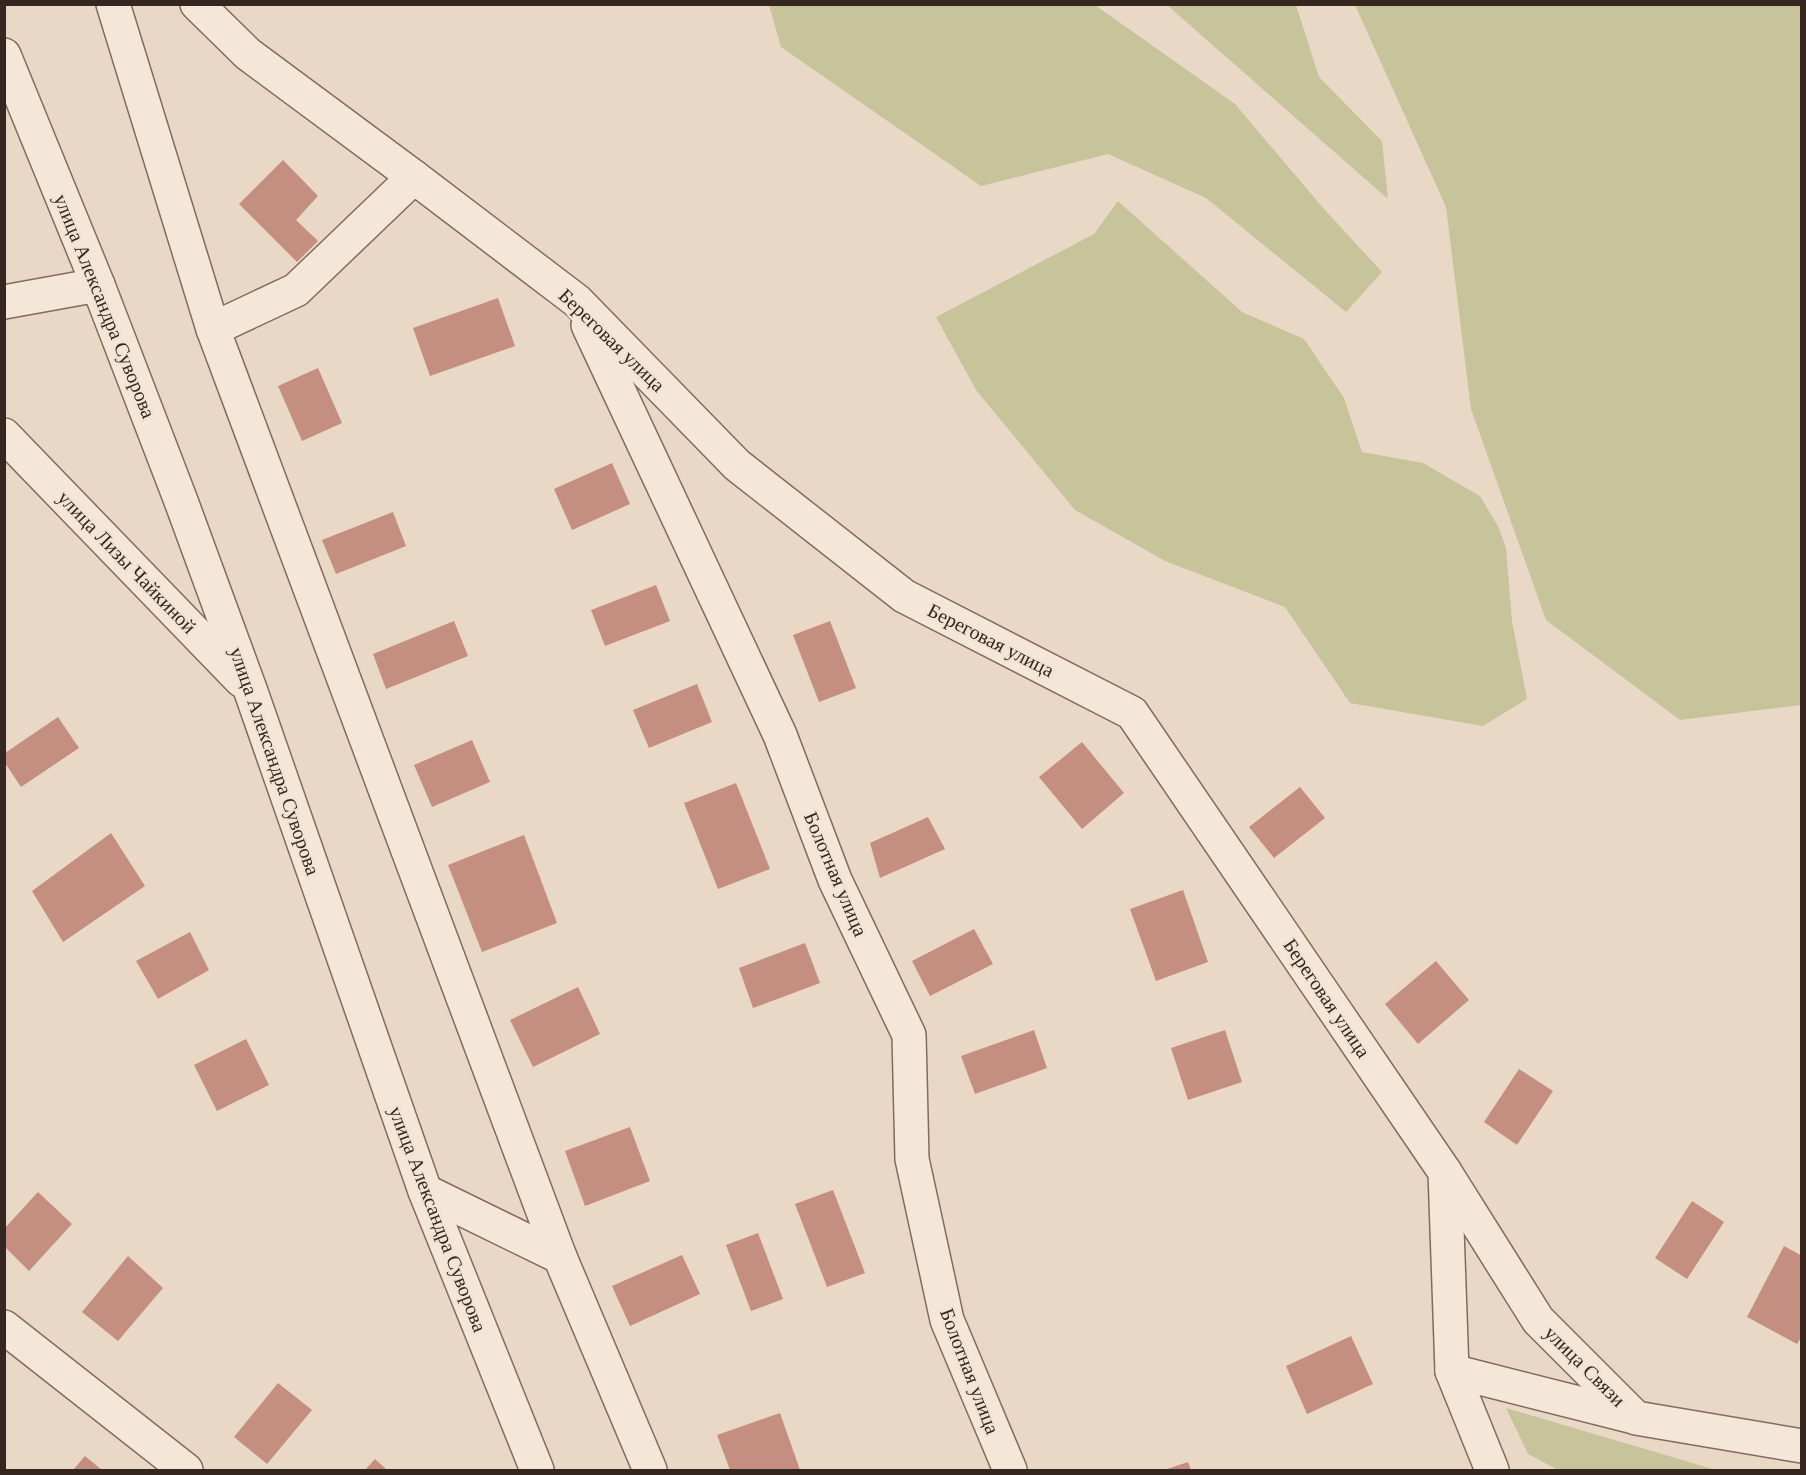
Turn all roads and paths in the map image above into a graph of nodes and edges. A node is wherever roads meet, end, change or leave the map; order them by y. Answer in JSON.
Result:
{"nodes":[{"id":1,"x":112,"y":4,"type":"edge"},
{"id":2,"x":197,"y":4,"type":"edge"},
{"id":3,"x":4,"y":55,"type":"edge"},
{"id":4,"x":414,"y":177,"type":"junction"},
{"id":5,"x":98,"y":285,"type":"junction"},
{"id":6,"x":577,"y":301,"type":"junction"},
{"id":7,"x":4,"y":302,"type":"edge"},
{"id":8,"x":213,"y":329,"type":"junction"},
{"id":9,"x":4,"y":435,"type":"edge"},
{"id":10,"x":250,"y":689,"type":"junction"},
{"id":11,"x":1445,"y":1172,"type":"junction"},
{"id":12,"x":424,"y":1191,"type":"junction"},
{"id":13,"x":560,"y":1257,"type":"junction"},
{"id":14,"x":4,"y":1327,"type":"edge"},
{"id":15,"x":1452,"y":1371,"type":"junction"},
{"id":16,"x":1636,"y":1418,"type":"junction"},
{"id":17,"x":1802,"y":1446,"type":"edge"},
{"id":18,"x":186,"y":1470,"type":"edge"},
{"id":19,"x":537,"y":1470,"type":"edge"},
{"id":20,"x":650,"y":1470,"type":"edge"},
{"id":21,"x":1010,"y":1470,"type":"edge"},
{"id":22,"x":1491,"y":1470,"type":"edge"}],
"edges":[{"from":1,"to":8,"type":"street"},
{"from":2,"to":4,"type":"street","name":"Береговая улица"},
{"from":3,"to":5,"type":"street","name":"улица Александра Суворова"},
{"from":4,"to":6,"type":"street","name":"Береговая улица"},
{"from":4,"to":8,"type":"street"},
{"from":5,"to":7,"type":"street"},
{"from":5,"to":10,"type":"street","name":"улица Александра Суворова"},
{"from":6,"to":11,"type":"street","name":"Береговая улица"},
{"from":6,"to":21,"type":"street","name":"Болотная улица"},
{"from":8,"to":13,"type":"street"},
{"from":9,"to":10,"type":"street","name":"улица Лизы Чайкиной"},
{"from":10,"to":12,"type":"street","name":"улица Александра Суворова"},
{"from":11,"to":15,"type":"street"},
{"from":11,"to":16,"type":"street","name":"улица Связи"},
{"from":12,"to":13,"type":"street"},
{"from":12,"to":19,"type":"street","name":"улица Александра Суворова"},
{"from":13,"to":20,"type":"street"},
{"from":14,"to":18,"type":"street"},
{"from":15,"to":16,"type":"street"},
{"from":15,"to":22,"type":"street"},
{"from":16,"to":17,"type":"street","name":"улица Связи"}]}
